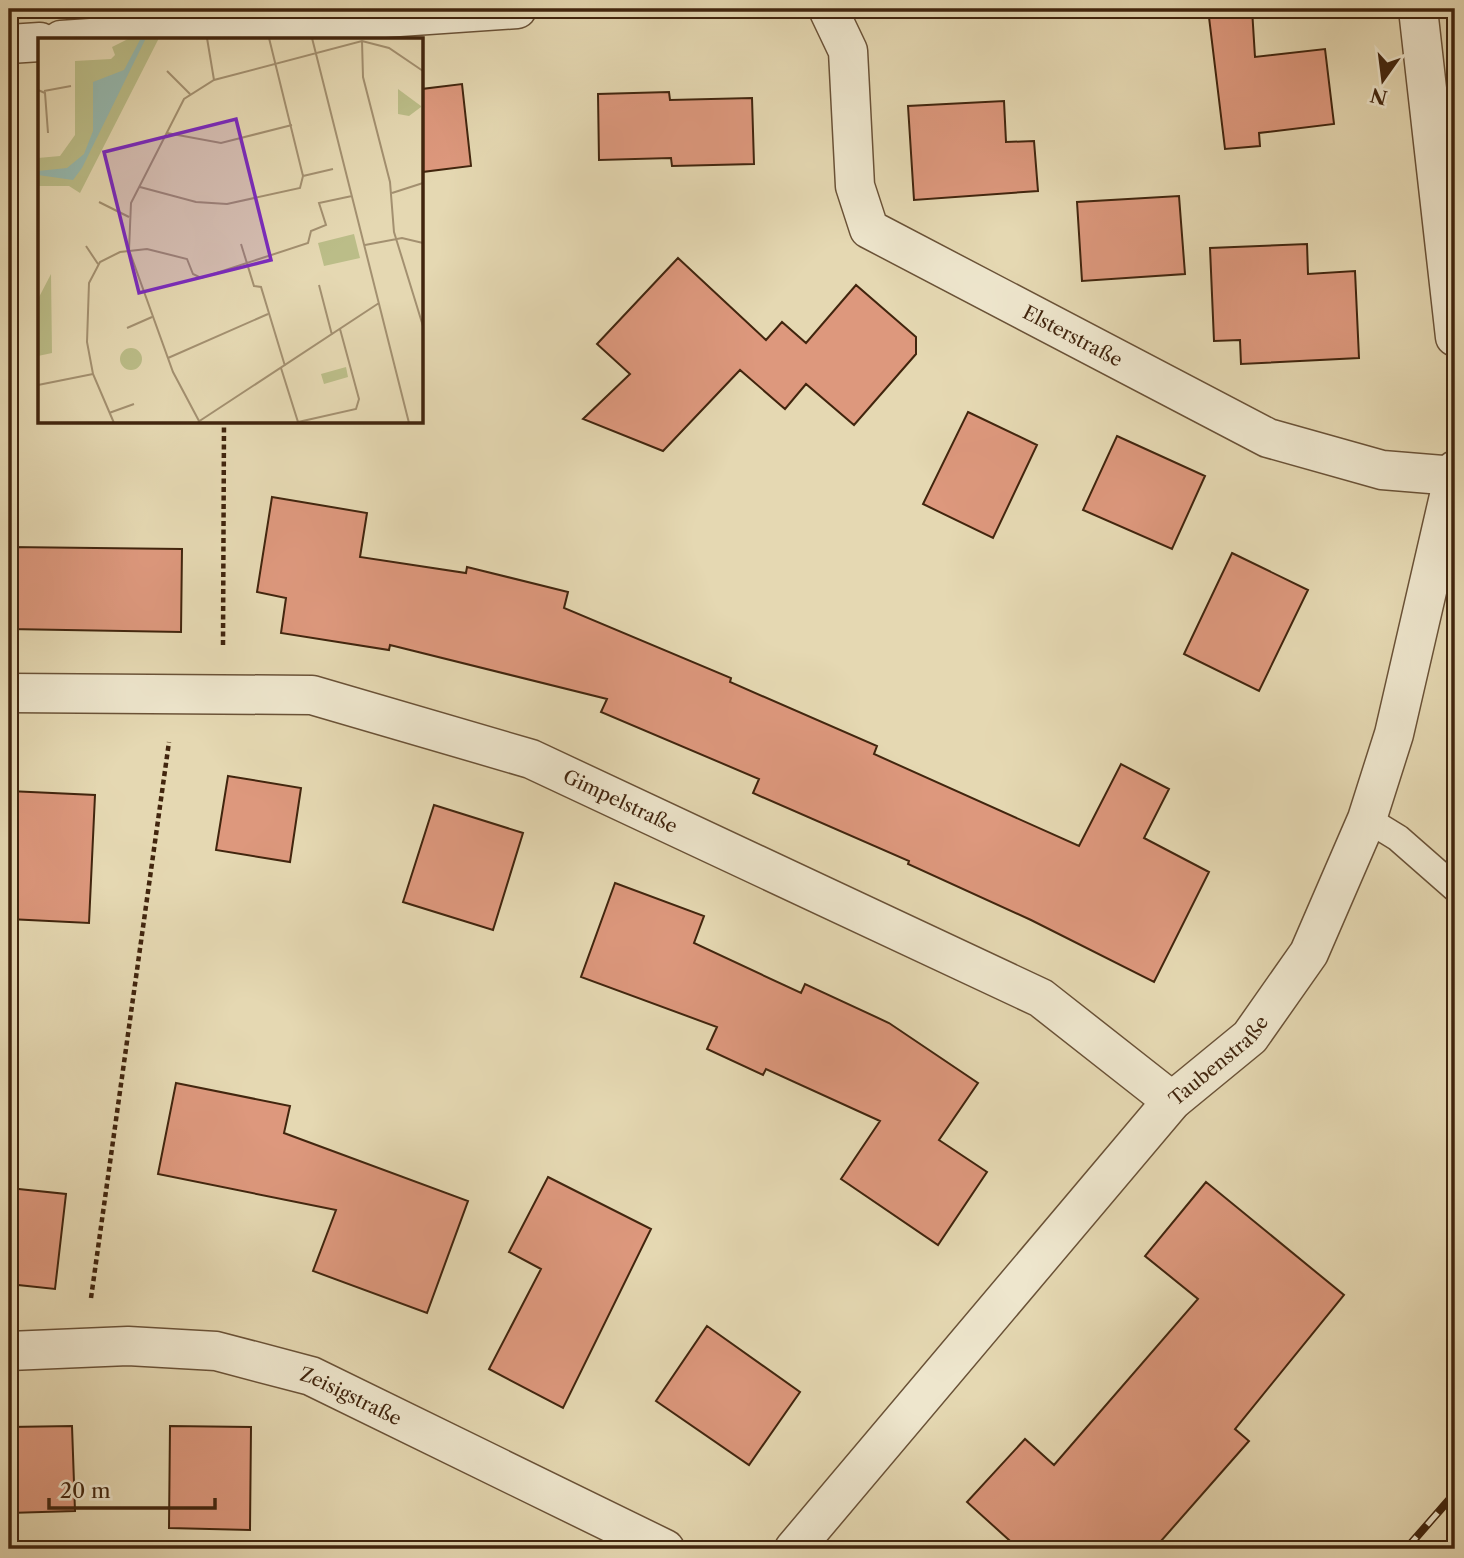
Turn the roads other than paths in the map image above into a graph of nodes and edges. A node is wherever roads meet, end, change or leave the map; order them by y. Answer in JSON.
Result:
{"nodes":[{"id":1,"x":517,"y":9,"type":"edge"},
{"id":2,"x":828,"y":9,"type":"edge"},
{"id":3,"x":1418,"y":9,"type":"edge"},
{"id":4,"x":263,"y":25,"type":"edge"},
{"id":5,"x":88,"y":38,"type":"edge"},
{"id":6,"x":38,"y":42,"type":"edge"},
{"id":7,"x":9,"y":44,"type":"edge"},
{"id":8,"x":1455,"y":337,"type":"edge"},
{"id":9,"x":1455,"y":470,"type":"edge"},
{"id":10,"x":1455,"y":476,"type":"edge"},
{"id":11,"x":9,"y":693,"type":"edge"},
{"id":12,"x":1367,"y":819,"type":"junction"},
{"id":13,"x":1455,"y":888,"type":"edge"},
{"id":14,"x":1172,"y":1101,"type":"junction"},
{"id":15,"x":9,"y":1351,"type":"edge"},
{"id":16,"x":665,"y":1549,"type":"edge"},
{"id":17,"x":794,"y":1549,"type":"edge"}],
"edges":[{"from":1,"to":4,"type":"street"},
{"from":2,"to":10,"type":"street","name":"Elsterstraße"},
{"from":3,"to":8,"type":"street"},
{"from":4,"to":5,"type":"street"},
{"from":6,"to":7,"type":"street"},
{"from":9,"to":10,"type":"street","name":"Taubenstraße"},
{"from":10,"to":12,"type":"street","name":"Taubenstraße"},
{"from":11,"to":14,"type":"street","name":"Gimpelstraße"},
{"from":12,"to":13,"type":"lane"},
{"from":12,"to":14,"type":"street","name":"Taubenstraße"},
{"from":14,"to":17,"type":"street","name":"Taubenstraße"},
{"from":15,"to":16,"type":"street","name":"Zeisigstraße"}]}
